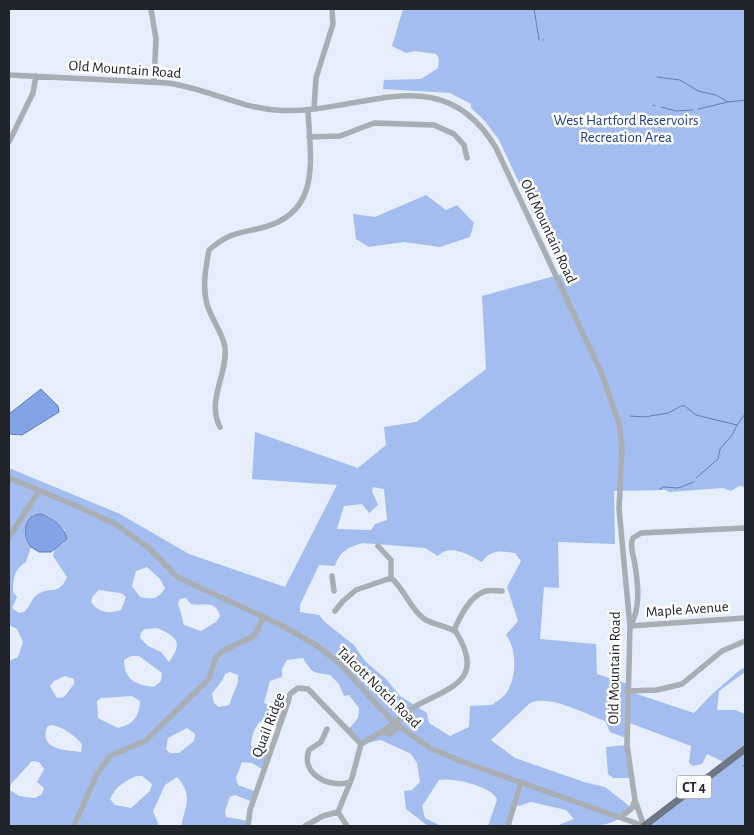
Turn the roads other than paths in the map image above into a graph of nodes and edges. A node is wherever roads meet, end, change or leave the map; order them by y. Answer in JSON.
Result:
{"nodes":[{"id":1,"x":151,"y":9,"type":"edge"},
{"id":2,"x":332,"y":9,"type":"edge"},
{"id":3,"x":9,"y":75,"type":"edge"},
{"id":4,"x":36,"y":76,"type":"junction"},
{"id":5,"x":154,"y":82,"type":"junction"},
{"id":6,"x":311,"y":109,"type":"junction"},
{"id":7,"x":309,"y":137,"type":"junction"},
{"id":8,"x":9,"y":142,"type":"edge"},
{"id":9,"x":467,"y":158,"type":"dead end"},
{"id":10,"x":220,"y":427,"type":"dead end"},
{"id":11,"x":9,"y":478,"type":"edge"},
{"id":12,"x":38,"y":491,"type":"junction"},
{"id":13,"x":745,"y":528,"type":"edge"},
{"id":14,"x":9,"y":537,"type":"edge"},
{"id":15,"x":378,"y":546,"type":"dead end"},
{"id":16,"x":332,"y":576,"type":"dead end"},
{"id":17,"x":391,"y":578,"type":"junction"},
{"id":18,"x":334,"y":591,"type":"dead end"},
{"id":19,"x":502,"y":592,"type":"dead end"},
{"id":20,"x":335,"y":611,"type":"dead end"},
{"id":21,"x":264,"y":617,"type":"junction"},
{"id":22,"x":745,"y":618,"type":"edge"},
{"id":23,"x":630,"y":626,"type":"junction"},
{"id":24,"x":454,"y":630,"type":"junction"},
{"id":25,"x":745,"y":641,"type":"edge"},
{"id":26,"x":627,"y":690,"type":"junction"},
{"id":27,"x":397,"y":725,"type":"junction"},
{"id":28,"x":327,"y":729,"type":"dead end"},
{"id":29,"x":361,"y":744,"type":"junction"},
{"id":30,"x":745,"y":749,"type":"edge"},
{"id":31,"x":350,"y":782,"type":"junction"},
{"id":32,"x":521,"y":782,"type":"junction"},
{"id":33,"x":339,"y":784,"type":"junction"},
{"id":34,"x":347,"y":792,"type":"junction"},
{"id":35,"x":635,"y":800,"type":"junction"},
{"id":36,"x":338,"y":812,"type":"junction"},
{"id":37,"x":621,"y":817,"type":"junction"},
{"id":38,"x":74,"y":826,"type":"edge"},
{"id":39,"x":248,"y":826,"type":"edge"},
{"id":40,"x":305,"y":826,"type":"edge"},
{"id":41,"x":347,"y":826,"type":"edge"},
{"id":42,"x":508,"y":826,"type":"edge"},
{"id":43,"x":644,"y":826,"type":"edge"}],
"edges":[{"from":1,"to":5,"type":"street"},
{"from":2,"to":6,"type":"street"},
{"from":3,"to":4,"type":"street","name":"Old Mountain Road"},
{"from":4,"to":5,"type":"street","name":"Old Mountain Road"},
{"from":4,"to":8,"type":"street"},
{"from":5,"to":6,"type":"street","name":"Old Mountain Road"},
{"from":6,"to":7,"type":"street"},
{"from":6,"to":23,"type":"street","name":"Old Mountain Road"},
{"from":7,"to":9,"type":"street"},
{"from":7,"to":10,"type":"street"},
{"from":11,"to":12,"type":"street","name":"Talcott Notch Road"},
{"from":12,"to":14,"type":"street"},
{"from":12,"to":21,"type":"street","name":"Talcott Notch Road"},
{"from":13,"to":23,"type":"street"},
{"from":15,"to":17,"type":"street"},
{"from":16,"to":18,"type":"street"},
{"from":17,"to":20,"type":"street"},
{"from":17,"to":24,"type":"street"},
{"from":19,"to":24,"type":"street"},
{"from":21,"to":27,"type":"street","name":"Talcott Notch Road"},
{"from":21,"to":38,"type":"street"},
{"from":22,"to":23,"type":"street","name":"Maple Avenue"},
{"from":23,"to":26,"type":"street","name":"Old Mountain Road"},
{"from":24,"to":27,"type":"street"},
{"from":25,"to":26,"type":"street"},
{"from":26,"to":35,"type":"street","name":"Old Mountain Road"},
{"from":27,"to":29,"type":"street"},
{"from":27,"to":32,"type":"street","name":"Talcott Notch Road"},
{"from":28,"to":33,"type":"street"},
{"from":29,"to":31,"type":"street"},
{"from":29,"to":39,"type":"street","name":"Quail Ridge"},
{"from":30,"to":43,"type":"main road","number":"CT 4"},
{"from":31,"to":33,"type":"street"},
{"from":31,"to":34,"type":"street"},
{"from":32,"to":37,"type":"street","name":"Talcott Notch Road"},
{"from":32,"to":42,"type":"street"},
{"from":33,"to":34,"type":"street"},
{"from":34,"to":36,"type":"street"},
{"from":35,"to":37,"type":"street"},
{"from":35,"to":43,"type":"street","name":"Old Mountain Road"},
{"from":36,"to":40,"type":"street"},
{"from":36,"to":41,"type":"street"},
{"from":37,"to":43,"type":"street","name":"Talcott Notch Road"}]}
